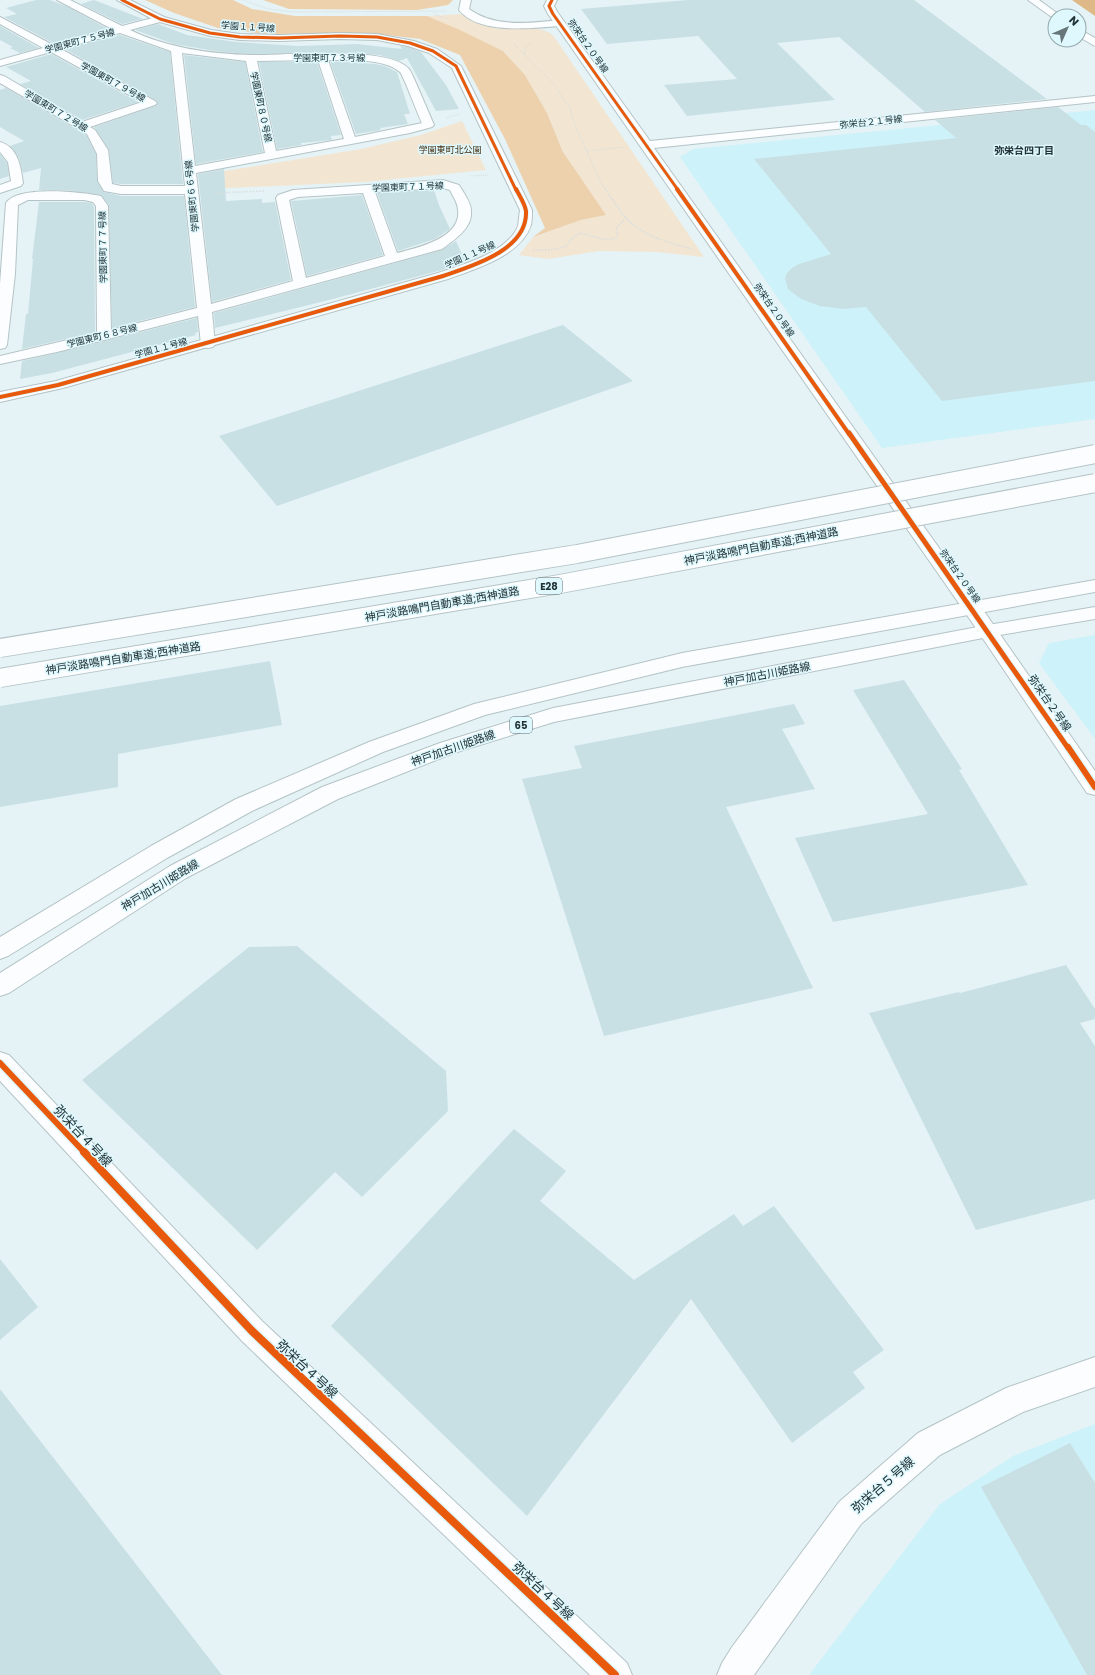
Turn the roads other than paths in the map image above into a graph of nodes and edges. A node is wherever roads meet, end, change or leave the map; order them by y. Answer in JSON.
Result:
{"nodes":[{"id":1,"x":62,"y":0,"type":"edge"},
{"id":2,"x":122,"y":0,"type":"edge"},
{"id":3,"x":552,"y":0,"type":"edge"},
{"id":4,"x":1033,"y":0,"type":"edge"},
{"id":5,"x":465,"y":5,"type":"edge"},
{"id":6,"x":1047,"y":10,"type":"edge"},
{"id":7,"x":160,"y":19,"type":"junction"},
{"id":8,"x":0,"y":20,"type":"edge"},
{"id":9,"x":560,"y":22,"type":"junction"},
{"id":10,"x":122,"y":30,"type":"junction"},
{"id":11,"x":52,"y":49,"type":"junction"},
{"id":12,"x":176,"y":49,"type":"junction"},
{"id":13,"x":251,"y":58,"type":"junction"},
{"id":14,"x":322,"y":58,"type":"junction"},
{"id":15,"x":0,"y":63,"type":"edge"},
{"id":16,"x":0,"y":78,"type":"edge"},
{"id":17,"x":1095,"y":99,"type":"edge"},
{"id":18,"x":80,"y":126,"type":"junction"},
{"id":19,"x":351,"y":141,"type":"junction"},
{"id":20,"x":646,"y":145,"type":"junction"},
{"id":21,"x":0,"y":146,"type":"edge"},
{"id":22,"x":271,"y":156,"type":"junction"},
{"id":23,"x":189,"y":171,"type":"junction"},
{"id":24,"x":0,"y":189,"type":"edge"},
{"id":25,"x":368,"y":189,"type":"junction"},
{"id":26,"x":191,"y":192,"type":"junction"},
{"id":27,"x":392,"y":258,"type":"junction"},
{"id":28,"x":300,"y":283,"type":"junction"},
{"id":29,"x":204,"y":310,"type":"junction"},
{"id":30,"x":104,"y":335,"type":"junction"},
{"id":31,"x":208,"y":344,"type":"junction"},
{"id":32,"x":0,"y":346,"type":"edge"},
{"id":33,"x":0,"y":360,"type":"edge"},
{"id":34,"x":0,"y":397,"type":"edge"},
{"id":35,"x":1095,"y":454,"type":"edge"},
{"id":36,"x":1095,"y":483,"type":"edge"},
{"id":37,"x":1095,"y":586,"type":"edge"},
{"id":38,"x":972,"y":608,"type":"junction"},
{"id":39,"x":1095,"y":613,"type":"edge"},
{"id":40,"x":988,"y":631,"type":"junction"},
{"id":41,"x":0,"y":648,"type":"edge"},
{"id":42,"x":0,"y":678,"type":"edge"},
{"id":43,"x":1095,"y":787,"type":"edge"},
{"id":44,"x":0,"y":949,"type":"edge"},
{"id":45,"x":0,"y":986,"type":"edge"},
{"id":46,"x":0,"y":1063,"type":"edge"},
{"id":47,"x":1095,"y":1372,"type":"edge"},
{"id":48,"x":615,"y":1675,"type":"edge"},
{"id":49,"x":734,"y":1675,"type":"edge"}],
"edges":[{"from":1,"to":10,"type":"main road","name":"学園東町７３号線"},
{"from":2,"to":7,"type":"main road","name":"学園１１号線"},
{"from":3,"to":9,"type":"main road","name":"弥栄台２０号線"},
{"from":4,"to":6,"type":"main road"},
{"from":5,"to":9,"type":"main road"},
{"from":7,"to":10,"type":"main road","name":"学園東町７５号線"},
{"from":7,"to":31,"type":"main road","name":"学園１１号線"},
{"from":8,"to":11,"type":"main road"},
{"from":9,"to":20,"type":"main road","name":"弥栄台２０号線"},
{"from":10,"to":11,"type":"main road","name":"学園東町７５号線"},
{"from":10,"to":12,"type":"main road","name":"学園東町７３号線"},
{"from":11,"to":15,"type":"main road","name":"学園東町７５号線"},
{"from":11,"to":18,"type":"main road","name":"学園東町７９号線"},
{"from":12,"to":13,"type":"main road","name":"学園東町７３号線"},
{"from":12,"to":23,"type":"main road","name":"学園東町６６号線"},
{"from":13,"to":14,"type":"main road","name":"学園東町７３号線"},
{"from":13,"to":22,"type":"main road","name":"学園東町８０号線"},
{"from":14,"to":19,"type":"main road"},
{"from":14,"to":19,"type":"main road","name":"学園東町７３号線"},
{"from":16,"to":18,"type":"main road","name":"学園東町７２号線"},
{"from":17,"to":20,"type":"main road","name":"弥栄台２１号線"},
{"from":18,"to":26,"type":"main road","name":"学園東町７２号線"},
{"from":19,"to":22,"type":"main road"},
{"from":20,"to":38,"type":"main road","name":"弥栄台２０号線"},
{"from":21,"to":24,"type":"main road"},
{"from":22,"to":23,"type":"main road"},
{"from":23,"to":26,"type":"main road","name":"学園東町６６号線"},
{"from":25,"to":27,"type":"main road"},
{"from":25,"to":27,"type":"main road","name":"学園東町７１号線"},
{"from":25,"to":28,"type":"main road","name":"学園東町７１号線"},
{"from":26,"to":29,"type":"main road","name":"学園東町６６号線"},
{"from":27,"to":28,"type":"main road","name":"学園東町７１号線"},
{"from":28,"to":29,"type":"main road","name":"学園東町７１号線"},
{"from":29,"to":30,"type":"main road","name":"学園東町６８号線"},
{"from":29,"to":31,"type":"main road","name":"学園東町６６号線"},
{"from":30,"to":32,"type":"main road","name":"学園東町７７号線"},
{"from":30,"to":33,"type":"main road","name":"学園東町６８号線"},
{"from":31,"to":34,"type":"main road","name":"学園１１号線"},
{"from":35,"to":41,"type":"main road","bridge":true},
{"from":36,"to":42,"type":"main road","name":"神戸淡路鳴門自動車道;西神道路","number":"E28","bridge":true},
{"from":37,"to":38,"type":"main road","number":"65"},
{"from":38,"to":40,"type":"main road","name":"弥栄台２０号線"},
{"from":38,"to":44,"type":"main road","number":"65"},
{"from":39,"to":40,"type":"main road","name":"神戸加古川姫路線","number":"65"},
{"from":40,"to":43,"type":"main road","name":"弥栄台２号線"},
{"from":40,"to":45,"type":"main road","name":"神戸加古川姫路線","number":"65"},
{"from":46,"to":48,"type":"main road","name":"弥栄台４号線"},
{"from":47,"to":49,"type":"main road","name":"弥栄台５号線"}]}
